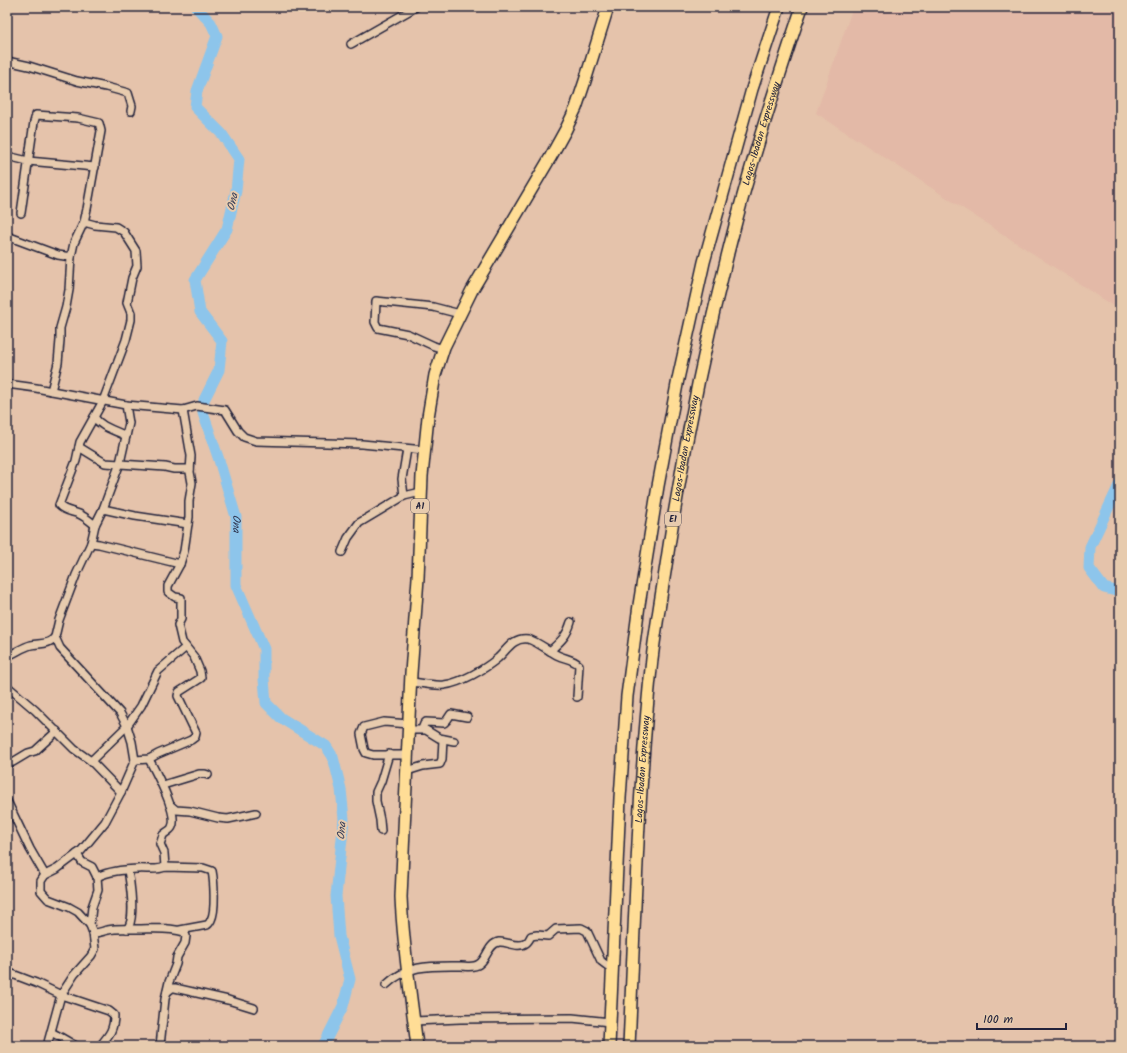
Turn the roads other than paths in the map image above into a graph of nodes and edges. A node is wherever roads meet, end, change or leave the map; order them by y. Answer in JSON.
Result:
{"nodes":[{"id":1,"x":416,"y":7,"type":"edge"},
{"id":2,"x":608,"y":7,"type":"edge"},
{"id":3,"x":779,"y":7,"type":"edge"},
{"id":4,"x":802,"y":7,"type":"edge"},
{"id":5,"x":351,"y":44,"type":"dead end"},
{"id":6,"x":7,"y":61,"type":"edge"},
{"id":7,"x":131,"y":111,"type":"dead end"},
{"id":8,"x":7,"y":156,"type":"edge"},
{"id":9,"x":28,"y":161,"type":"junction"},
{"id":10,"x":95,"y":167,"type":"junction"},
{"id":11,"x":21,"y":213,"type":"dead end"},
{"id":12,"x":84,"y":222,"type":"junction"},
{"id":13,"x":7,"y":236,"type":"edge"},
{"id":14,"x":71,"y":257,"type":"junction"},
{"id":15,"x":460,"y":314,"type":"junction"},
{"id":16,"x":444,"y":349,"type":"junction"},
{"id":17,"x":7,"y":384,"type":"edge"},
{"id":18,"x":51,"y":391,"type":"junction"},
{"id":19,"x":102,"y":401,"type":"junction"},
{"id":20,"x":126,"y":405,"type":"junction"},
{"id":21,"x":183,"y":410,"type":"junction"},
{"id":22,"x":94,"y":417,"type":"junction"},
{"id":23,"x":126,"y":436,"type":"junction"},
{"id":24,"x":79,"y":447,"type":"junction"},
{"id":25,"x":407,"y":449,"type":"junction"},
{"id":26,"x":424,"y":450,"type":"junction"},
{"id":27,"x":120,"y":464,"type":"junction"},
{"id":28,"x":190,"y":469,"type":"junction"},
{"id":29,"x":421,"y":492,"type":"junction"},
{"id":30,"x":404,"y":496,"type":"junction"},
{"id":31,"x":103,"y":509,"type":"junction"},
{"id":32,"x":188,"y":524,"type":"junction"},
{"id":33,"x":95,"y":525,"type":"junction"},
{"id":34,"x":91,"y":543,"type":"junction"},
{"id":35,"x":342,"y":552,"type":"dead end"},
{"id":36,"x":180,"y":564,"type":"junction"},
{"id":37,"x":571,"y":622,"type":"dead end"},
{"id":38,"x":55,"y":636,"type":"junction"},
{"id":39,"x":186,"y":647,"type":"junction"},
{"id":40,"x":550,"y":651,"type":"junction"},
{"id":41,"x":7,"y":656,"type":"edge"},
{"id":42,"x":411,"y":682,"type":"junction"},
{"id":43,"x":7,"y":686,"type":"edge"},
{"id":44,"x":577,"y":697,"type":"dead end"},
{"id":45,"x":467,"y":717,"type":"dead end"},
{"id":46,"x":127,"y":726,"type":"junction"},
{"id":47,"x":409,"y":727,"type":"junction"},
{"id":48,"x":422,"y":729,"type":"junction"},
{"id":49,"x":57,"y":732,"type":"junction"},
{"id":50,"x":443,"y":739,"type":"junction"},
{"id":51,"x":454,"y":741,"type":"dead end"},
{"id":52,"x":389,"y":754,"type":"junction"},
{"id":53,"x":408,"y":754,"type":"junction"},
{"id":54,"x":149,"y":759,"type":"junction"},
{"id":55,"x":135,"y":760,"type":"junction"},
{"id":56,"x":90,"y":761,"type":"junction"},
{"id":57,"x":7,"y":764,"type":"edge"},
{"id":58,"x":407,"y":771,"type":"junction"},
{"id":59,"x":208,"y":775,"type":"dead end"},
{"id":60,"x":163,"y":785,"type":"junction"},
{"id":61,"x":121,"y":792,"type":"junction"},
{"id":62,"x":7,"y":801,"type":"edge"},
{"id":63,"x":170,"y":805,"type":"junction"},
{"id":64,"x":256,"y":814,"type":"dead end"},
{"id":65,"x":381,"y":831,"type":"dead end"},
{"id":66,"x":77,"y":854,"type":"junction"},
{"id":67,"x":165,"y":867,"type":"junction"},
{"id":68,"x":128,"y":870,"type":"junction"},
{"id":69,"x":45,"y":875,"type":"junction"},
{"id":70,"x":97,"y":877,"type":"junction"},
{"id":71,"x":90,"y":925,"type":"junction"},
{"id":72,"x":127,"y":929,"type":"junction"},
{"id":73,"x":179,"y":930,"type":"junction"},
{"id":74,"x":93,"y":933,"type":"junction"},
{"id":75,"x":613,"y":970,"type":"junction"},
{"id":76,"x":407,"y":971,"type":"junction"},
{"id":77,"x":7,"y":972,"type":"edge"},
{"id":78,"x":386,"y":985,"type":"dead end"},
{"id":79,"x":167,"y":992,"type":"junction"},
{"id":80,"x":62,"y":995,"type":"junction"},
{"id":81,"x":254,"y":1008,"type":"dead end"},
{"id":82,"x":414,"y":1021,"type":"junction"},
{"id":83,"x":610,"y":1022,"type":"junction"},
{"id":84,"x":53,"y":1024,"type":"junction"},
{"id":85,"x":50,"y":1035,"type":"junction"},
{"id":86,"x":62,"y":1038,"type":"junction"},
{"id":87,"x":47,"y":1046,"type":"edge"},
{"id":88,"x":76,"y":1046,"type":"edge"},
{"id":89,"x":100,"y":1046,"type":"edge"},
{"id":90,"x":160,"y":1046,"type":"edge"},
{"id":91,"x":417,"y":1046,"type":"edge"},
{"id":92,"x":609,"y":1046,"type":"edge"},
{"id":93,"x":630,"y":1046,"type":"edge"}],
"edges":[{"from":1,"to":5,"type":"street"},
{"from":2,"to":15,"type":"highway","number":"A1"},
{"from":3,"to":75,"type":"highway","name":"Lagos-Ibadan Expressway","number":"E1"},
{"from":4,"to":93,"type":"highway","name":"Lagos-Ibadan Expressway","number":"E1"},
{"from":6,"to":7,"type":"street"},
{"from":8,"to":9,"type":"street"},
{"from":9,"to":10,"type":"street"},
{"from":9,"to":10,"type":"street"},
{"from":9,"to":11,"type":"street"},
{"from":10,"to":12,"type":"street"},
{"from":12,"to":14,"type":"street"},
{"from":12,"to":19,"type":"street"},
{"from":13,"to":14,"type":"street"},
{"from":14,"to":18,"type":"street"},
{"from":15,"to":16,"type":"highway","number":"A1"},
{"from":15,"to":16,"type":"street"},
{"from":16,"to":26,"type":"highway","number":"A1"},
{"from":17,"to":18,"type":"street"},
{"from":18,"to":19,"type":"street"},
{"from":19,"to":20,"type":"street"},
{"from":19,"to":22,"type":"street"},
{"from":20,"to":21,"type":"street"},
{"from":20,"to":23,"type":"street"},
{"from":21,"to":25,"type":"street"},
{"from":21,"to":28,"type":"street"},
{"from":22,"to":23,"type":"street"},
{"from":22,"to":24,"type":"street"},
{"from":23,"to":27,"type":"street"},
{"from":24,"to":27,"type":"street"},
{"from":24,"to":33,"type":"street"},
{"from":25,"to":26,"type":"street"},
{"from":25,"to":30,"type":"street"},
{"from":26,"to":29,"type":"highway","number":"A1"},
{"from":27,"to":28,"type":"street"},
{"from":27,"to":31,"type":"street"},
{"from":28,"to":32,"type":"street"},
{"from":29,"to":30,"type":"street"},
{"from":29,"to":42,"type":"highway","number":"A1"},
{"from":30,"to":35,"type":"street"},
{"from":31,"to":32,"type":"street"},
{"from":31,"to":33,"type":"street"},
{"from":32,"to":36,"type":"street"},
{"from":33,"to":34,"type":"street"},
{"from":34,"to":36,"type":"street"},
{"from":34,"to":38,"type":"street"},
{"from":36,"to":39,"type":"street"},
{"from":37,"to":40,"type":"street"},
{"from":38,"to":41,"type":"street"},
{"from":38,"to":46,"type":"street"},
{"from":39,"to":46,"type":"street"},
{"from":39,"to":54,"type":"street"},
{"from":40,"to":42,"type":"street"},
{"from":40,"to":44,"type":"street"},
{"from":42,"to":47,"type":"highway","number":"A1"},
{"from":43,"to":49,"type":"street"},
{"from":45,"to":48,"type":"street"},
{"from":46,"to":55,"type":"street"},
{"from":46,"to":56,"type":"street"},
{"from":47,"to":48,"type":"street"},
{"from":47,"to":52,"type":"street"},
{"from":47,"to":53,"type":"highway","number":"A1"},
{"from":48,"to":50,"type":"street"},
{"from":49,"to":56,"type":"street"},
{"from":49,"to":57,"type":"street"},
{"from":50,"to":51,"type":"street"},
{"from":50,"to":58,"type":"street"},
{"from":52,"to":53,"type":"street"},
{"from":52,"to":65,"type":"street"},
{"from":53,"to":58,"type":"highway","number":"A1"},
{"from":54,"to":55,"type":"street"},
{"from":54,"to":60,"type":"street"},
{"from":55,"to":61,"type":"street"},
{"from":56,"to":61,"type":"street"},
{"from":58,"to":76,"type":"highway","number":"A1"},
{"from":59,"to":60,"type":"street"},
{"from":60,"to":63,"type":"street"},
{"from":61,"to":66,"type":"street"},
{"from":62,"to":69,"type":"street"},
{"from":63,"to":64,"type":"street"},
{"from":63,"to":67,"type":"street"},
{"from":66,"to":69,"type":"street"},
{"from":66,"to":70,"type":"street"},
{"from":67,"to":68,"type":"street"},
{"from":67,"to":73,"type":"street"},
{"from":68,"to":70,"type":"street"},
{"from":68,"to":72,"type":"street"},
{"from":69,"to":71,"type":"street"},
{"from":70,"to":71,"type":"street"},
{"from":71,"to":74,"type":"street"},
{"from":72,"to":73,"type":"street"},
{"from":72,"to":74,"type":"street"},
{"from":73,"to":79,"type":"street"},
{"from":74,"to":80,"type":"street"},
{"from":75,"to":76,"type":"street"},
{"from":75,"to":83,"type":"highway","name":"Lagos-Ibadan Expressway","number":"E1"},
{"from":76,"to":78,"type":"street"},
{"from":76,"to":82,"type":"highway","number":"A1"},
{"from":77,"to":80,"type":"street"},
{"from":79,"to":81,"type":"street"},
{"from":79,"to":90,"type":"street"},
{"from":80,"to":84,"type":"street"},
{"from":80,"to":89,"type":"street"},
{"from":82,"to":83,"type":"street"},
{"from":82,"to":91,"type":"highway","number":"A1"},
{"from":83,"to":92,"type":"highway","name":"Lagos-Ibadan Expressway","number":"E1"},
{"from":84,"to":85,"type":"street"},
{"from":84,"to":86,"type":"street"},
{"from":85,"to":86,"type":"street"},
{"from":85,"to":87,"type":"street"},
{"from":86,"to":88,"type":"street"}]}
